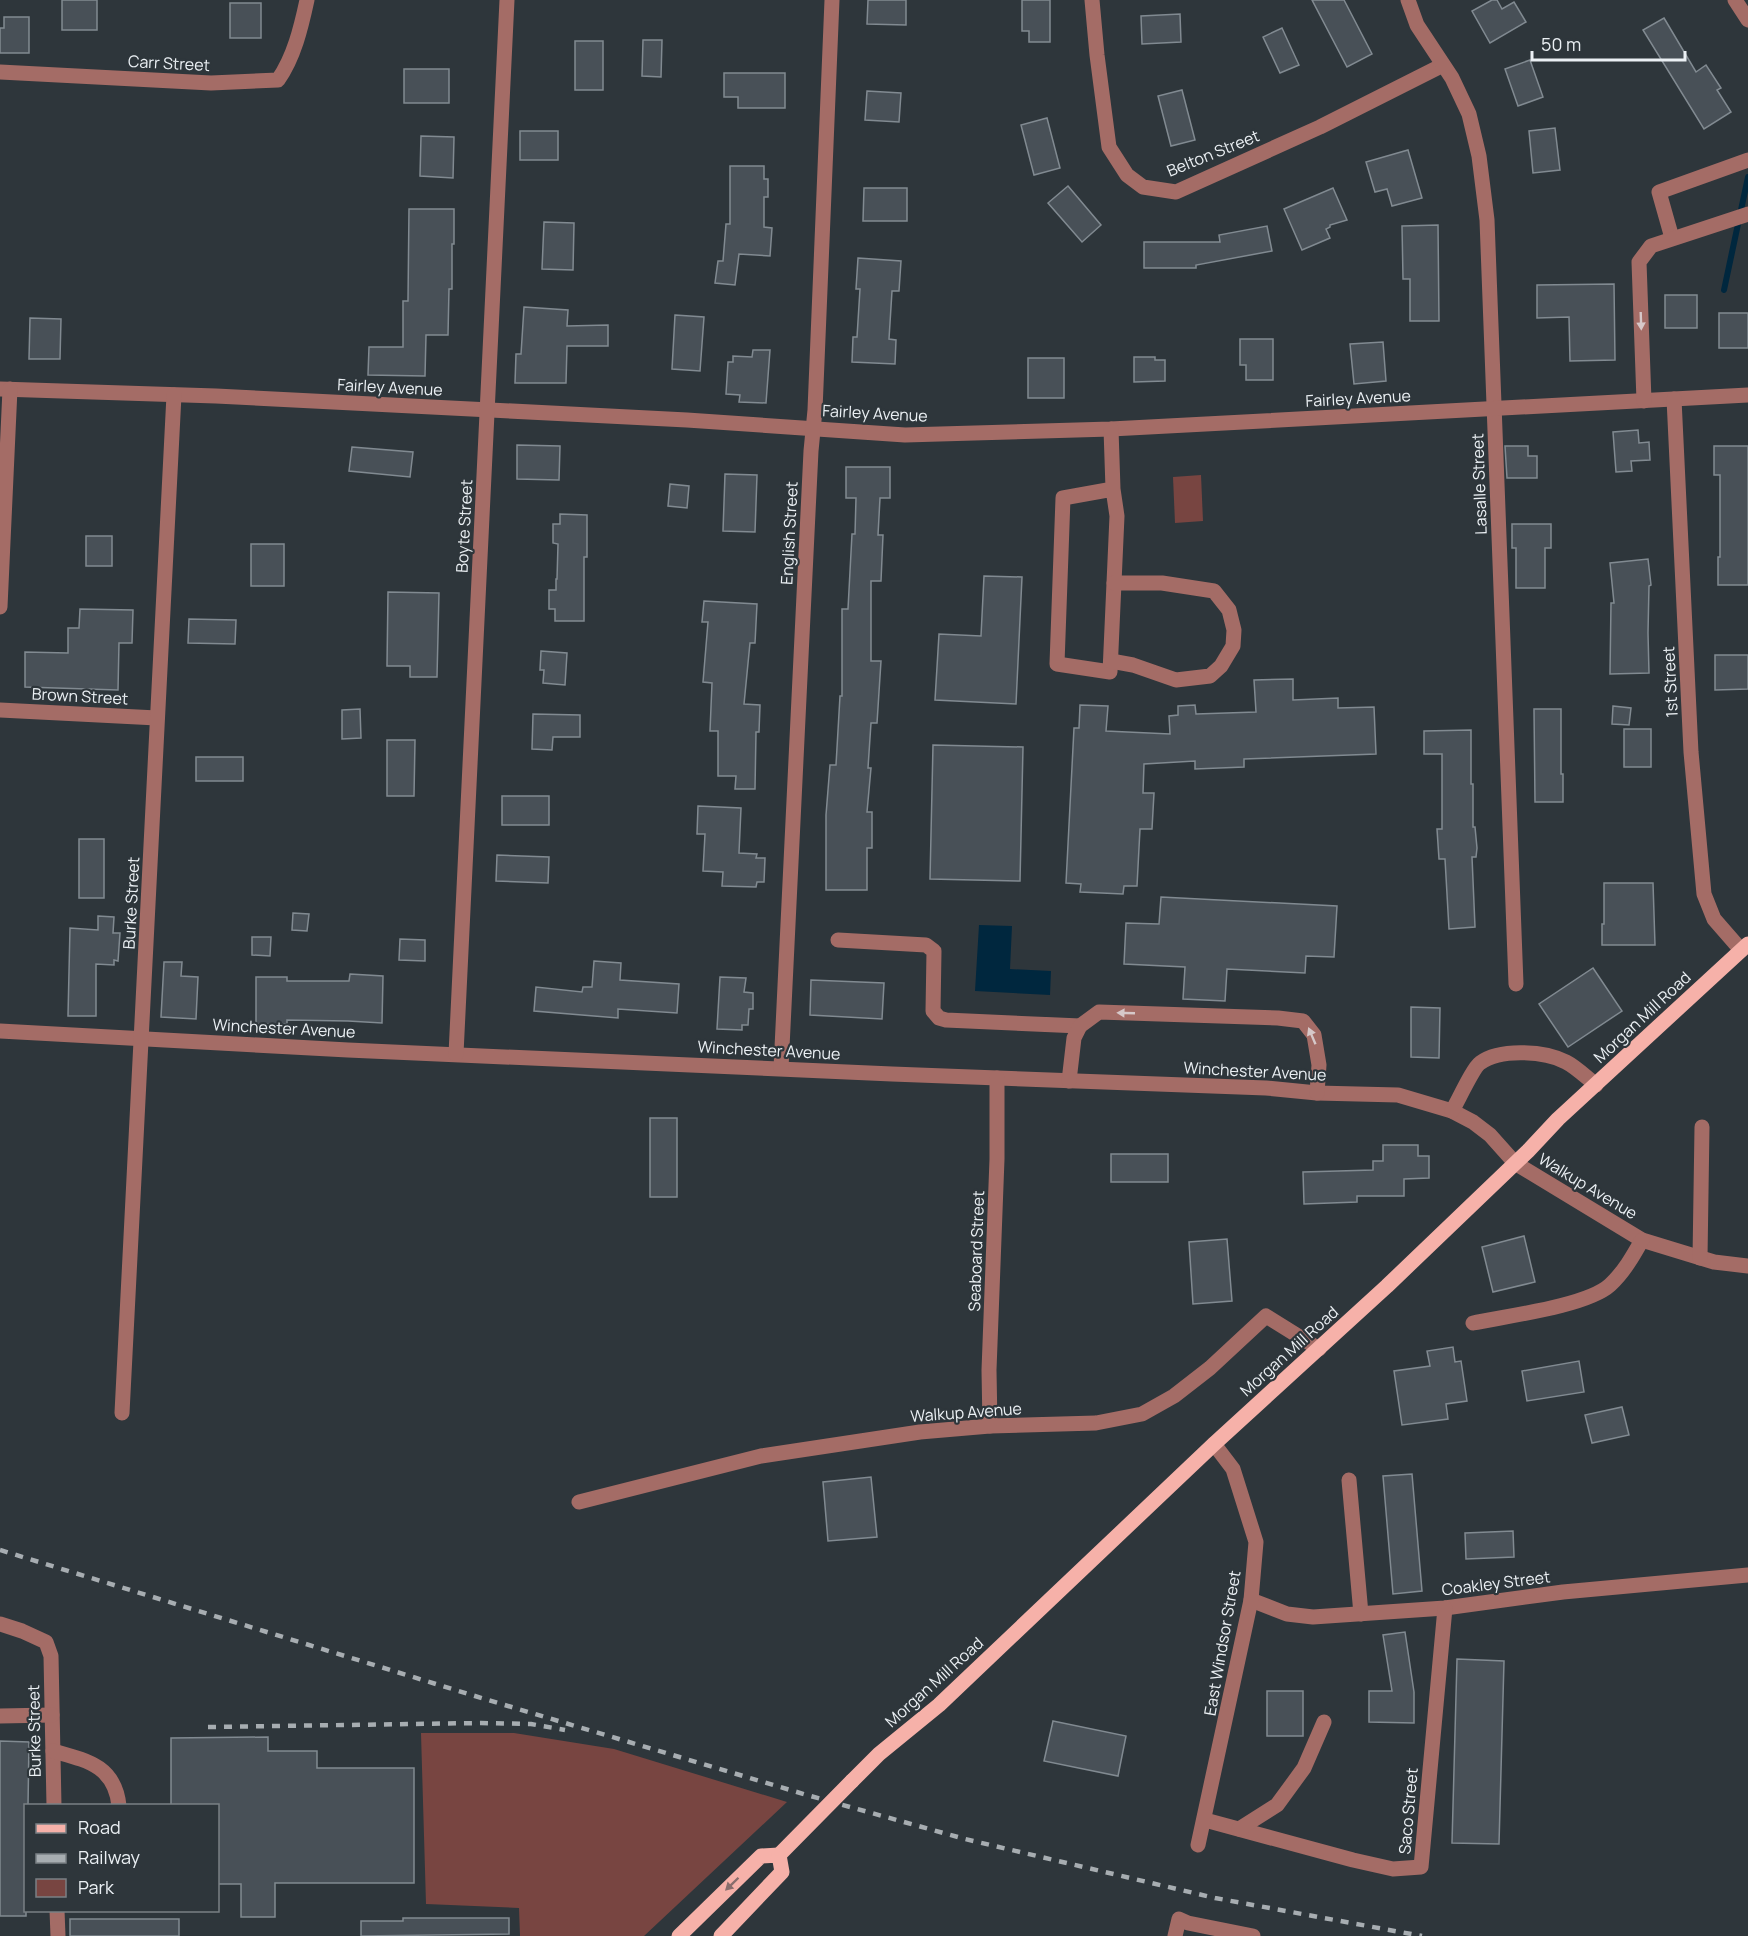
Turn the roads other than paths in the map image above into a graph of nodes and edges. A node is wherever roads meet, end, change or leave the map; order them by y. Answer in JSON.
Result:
{"nodes":[{"id":1,"x":307,"y":0,"type":"edge"},
{"id":2,"x":507,"y":0,"type":"edge"},
{"id":3,"x":832,"y":0,"type":"edge"},
{"id":4,"x":1092,"y":0,"type":"edge"},
{"id":5,"x":1408,"y":0,"type":"edge"},
{"id":6,"x":1735,"y":0,"type":"edge"},
{"id":7,"x":1748,"y":20,"type":"edge"},
{"id":8,"x":1443,"y":65,"type":"junction"},
{"id":9,"x":0,"y":72,"type":"edge"},
{"id":10,"x":1748,"y":160,"type":"edge"},
{"id":11,"x":1748,"y":214,"type":"edge"},
{"id":12,"x":1672,"y":238,"type":"junction"},
{"id":13,"x":5,"y":389,"type":"edge"},
{"id":14,"x":1748,"y":394,"type":"edge"},
{"id":15,"x":174,"y":395,"type":"junction"},
{"id":16,"x":1674,"y":399,"type":"junction"},
{"id":17,"x":1644,"y":401,"type":"junction"},
{"id":18,"x":1494,"y":408,"type":"junction"},
{"id":19,"x":487,"y":410,"type":"junction"},
{"id":20,"x":813,"y":428,"type":"junction"},
{"id":21,"x":1111,"y":429,"type":"junction"},
{"id":22,"x":1113,"y":489,"type":"junction"},
{"id":23,"x":1114,"y":583,"type":"junction"},
{"id":24,"x":0,"y":607,"type":"edge"},
{"id":25,"x":1111,"y":661,"type":"junction"},
{"id":26,"x":0,"y":710,"type":"edge"},
{"id":27,"x":157,"y":718,"type":"junction"},
{"id":28,"x":838,"y":940,"type":"dead end"},
{"id":29,"x":1745,"y":947,"type":"edge"},
{"id":30,"x":1516,"y":984,"type":"dead end"},
{"id":31,"x":1080,"y":1026,"type":"junction"},
{"id":32,"x":0,"y":1031,"type":"edge"},
{"id":33,"x":142,"y":1038,"type":"junction"},
{"id":34,"x":456,"y":1054,"type":"junction"},
{"id":35,"x":781,"y":1068,"type":"junction"},
{"id":36,"x":997,"y":1078,"type":"junction"},
{"id":37,"x":1069,"y":1081,"type":"junction"},
{"id":38,"x":1596,"y":1085,"type":"junction"},
{"id":39,"x":1317,"y":1093,"type":"junction"},
{"id":40,"x":1452,"y":1111,"type":"junction"},
{"id":41,"x":1702,"y":1127,"type":"dead end"},
{"id":42,"x":1515,"y":1163,"type":"junction"},
{"id":43,"x":1642,"y":1240,"type":"junction"},
{"id":44,"x":1700,"y":1258,"type":"junction"},
{"id":45,"x":1748,"y":1266,"type":"edge"},
{"id":46,"x":1473,"y":1323,"type":"dead end"},
{"id":47,"x":1319,"y":1349,"type":"junction"},
{"id":48,"x":122,"y":1413,"type":"dead end"},
{"id":49,"x":990,"y":1426,"type":"junction"},
{"id":50,"x":1214,"y":1444,"type":"junction"},
{"id":51,"x":1349,"y":1480,"type":"dead end"},
{"id":52,"x":579,"y":1502,"type":"dead end"},
{"id":53,"x":1748,"y":1575,"type":"edge"},
{"id":54,"x":1251,"y":1600,"type":"junction"},
{"id":55,"x":1445,"y":1608,"type":"junction"},
{"id":56,"x":1361,"y":1614,"type":"junction"},
{"id":57,"x":0,"y":1624,"type":"edge"},
{"id":58,"x":52,"y":1715,"type":"junction"},
{"id":59,"x":0,"y":1716,"type":"edge"},
{"id":60,"x":1324,"y":1722,"type":"dead end"},
{"id":61,"x":52,"y":1751,"type":"junction"},
{"id":62,"x":54,"y":1804,"type":"edge"},
{"id":63,"x":119,"y":1804,"type":"edge"},
{"id":64,"x":1205,"y":1820,"type":"junction"},
{"id":65,"x":1239,"y":1829,"type":"junction"},
{"id":66,"x":1198,"y":1845,"type":"dead end"},
{"id":67,"x":779,"y":1855,"type":"junction"},
{"id":68,"x":57,"y":1912,"type":"edge"},
{"id":69,"x":58,"y":1936,"type":"edge"},
{"id":70,"x":679,"y":1936,"type":"edge"},
{"id":71,"x":721,"y":1936,"type":"edge"},
{"id":72,"x":1175,"y":1936,"type":"edge"},
{"id":73,"x":1253,"y":1936,"type":"edge"}],
"edges":[{"from":1,"to":9,"type":"street","name":"Carr Street"},
{"from":2,"to":19,"type":"street","name":"Boyte Street"},
{"from":3,"to":20,"type":"street","name":"English Street"},
{"from":4,"to":8,"type":"street","name":"Belton Street"},
{"from":5,"to":8,"type":"street","name":"Lasalle Street"},
{"from":6,"to":7,"type":"street"},
{"from":8,"to":18,"type":"street","name":"Lasalle Street"},
{"from":10,"to":12,"type":"street"},
{"from":11,"to":12,"type":"street"},
{"from":12,"to":17,"type":"street","one_way":true},
{"from":13,"to":15,"type":"street","name":"Fairley Avenue"},
{"from":13,"to":24,"type":"street"},
{"from":14,"to":16,"type":"street","name":"Fairley Avenue"},
{"from":15,"to":19,"type":"street","name":"Fairley Avenue"},
{"from":15,"to":27,"type":"street","name":"Burke Street"},
{"from":16,"to":17,"type":"street","name":"Fairley Avenue"},
{"from":16,"to":29,"type":"street","name":"1st Street"},
{"from":17,"to":18,"type":"street","name":"Fairley Avenue"},
{"from":18,"to":21,"type":"street","name":"Fairley Avenue"},
{"from":18,"to":30,"type":"street","name":"Lasalle Street"},
{"from":19,"to":20,"type":"street","name":"Fairley Avenue"},
{"from":19,"to":34,"type":"street","name":"Boyte Street"},
{"from":20,"to":21,"type":"street","name":"Fairley Avenue"},
{"from":20,"to":35,"type":"street","name":"English Street"},
{"from":21,"to":22,"type":"street"},
{"from":22,"to":23,"type":"street"},
{"from":22,"to":25,"type":"street"},
{"from":23,"to":25,"type":"street"},
{"from":23,"to":25,"type":"street"},
{"from":26,"to":27,"type":"street","name":"Brown Street"},
{"from":27,"to":33,"type":"street","name":"Burke Street"},
{"from":28,"to":31,"type":"street"},
{"from":29,"to":38,"type":"main road","name":"Morgan Mill Road"},
{"from":31,"to":37,"type":"street"},
{"from":39,"to":31,"type":"street","one_way":true},
{"from":32,"to":33,"type":"street","name":"Winchester Avenue"},
{"from":33,"to":34,"type":"street","name":"Winchester Avenue"},
{"from":33,"to":48,"type":"street","name":"Burke Street"},
{"from":34,"to":35,"type":"street","name":"Winchester Avenue"},
{"from":35,"to":36,"type":"street","name":"Winchester Avenue"},
{"from":36,"to":37,"type":"street","name":"Winchester Avenue"},
{"from":36,"to":49,"type":"street","name":"Seaboard Street"},
{"from":37,"to":39,"type":"street","name":"Winchester Avenue"},
{"from":38,"to":40,"type":"street"},
{"from":38,"to":42,"type":"main road","name":"Morgan Mill Road"},
{"from":39,"to":40,"type":"street","name":"Winchester Avenue"},
{"from":40,"to":42,"type":"street","name":"Winchester Avenue"},
{"from":41,"to":44,"type":"street"},
{"from":42,"to":43,"type":"street","name":"Walkup Avenue"},
{"from":42,"to":47,"type":"main road","name":"Morgan Mill Road"},
{"from":43,"to":44,"type":"street","name":"Walkup Avenue"},
{"from":43,"to":46,"type":"street","name":"Walkup Avenue"},
{"from":44,"to":45,"type":"street","name":"Walkup Avenue"},
{"from":47,"to":49,"type":"street","name":"Walkup Avenue"},
{"from":47,"to":50,"type":"main road","name":"Morgan Mill Road"},
{"from":49,"to":52,"type":"street","name":"Walkup Avenue"},
{"from":50,"to":54,"type":"street","name":"East Windsor Street"},
{"from":50,"to":67,"type":"main road","name":"Morgan Mill Road","bridge":true},
{"from":51,"to":56,"type":"street"},
{"from":53,"to":55,"type":"street","name":"Coakley Street"},
{"from":54,"to":56,"type":"street","name":"Coakley Street"},
{"from":54,"to":64,"type":"street","name":"East Windsor Street"},
{"from":55,"to":56,"type":"street","name":"Coakley Street"},
{"from":55,"to":65,"type":"street","name":"Saco Street"},
{"from":57,"to":58,"type":"street","name":"Burke Street"},
{"from":58,"to":59,"type":"street"},
{"from":58,"to":61,"type":"street","name":"Burke Street"},
{"from":60,"to":65,"type":"street"},
{"from":61,"to":62,"type":"street","name":"Burke Street"},
{"from":61,"to":63,"type":"street"},
{"from":64,"to":65,"type":"street","name":"Saco Street"},
{"from":64,"to":66,"type":"street","name":"East Windsor Street"},
{"from":67,"to":70,"type":"main road","one_way":true},
{"from":67,"to":71,"type":"main road"},
{"from":68,"to":69,"type":"street"},
{"from":72,"to":73,"type":"street"}]}
